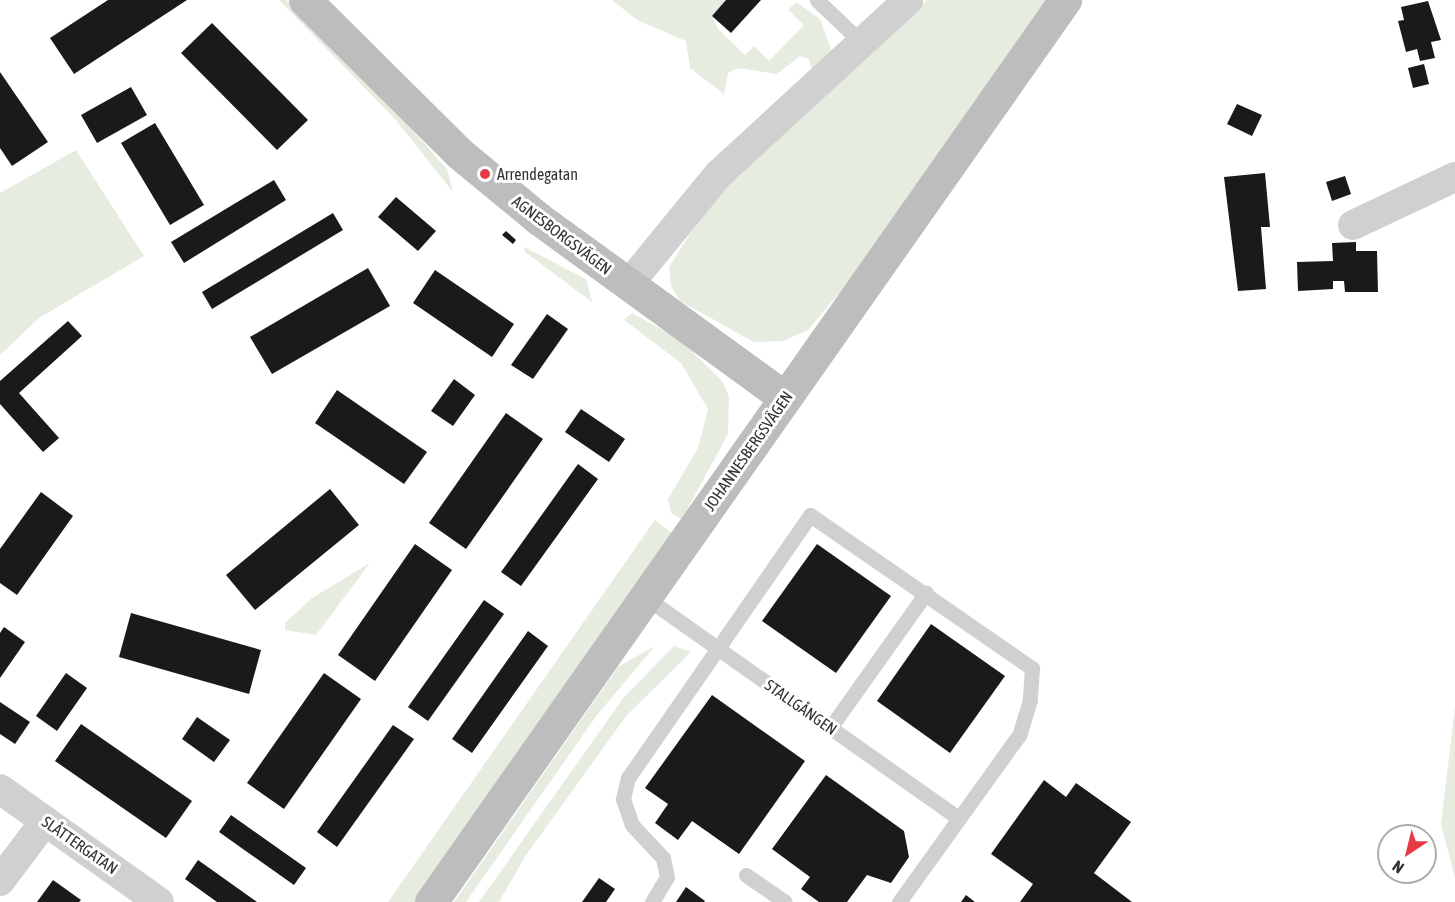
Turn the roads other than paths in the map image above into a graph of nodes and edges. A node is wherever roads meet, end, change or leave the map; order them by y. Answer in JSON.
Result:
{"nodes":[{"id":1,"x":305,"y":0,"type":"edge"},
{"id":2,"x":817,"y":0,"type":"edge"},
{"id":3,"x":908,"y":0,"type":"edge"},
{"id":4,"x":1065,"y":0,"type":"edge"},
{"id":5,"x":863,"y":44,"type":"junction"},
{"id":6,"x":1455,"y":177,"type":"edge"},
{"id":7,"x":1353,"y":225,"type":"dead end"},
{"id":8,"x":627,"y":285,"type":"junction"},
{"id":9,"x":785,"y":398,"type":"junction"},
{"id":10,"x":926,"y":592,"type":"junction"},
{"id":11,"x":645,"y":597,"type":"junction"},
{"id":12,"x":718,"y":649,"type":"junction"},
{"id":13,"x":830,"y":728,"type":"junction"},
{"id":14,"x":0,"y":789,"type":"edge"},
{"id":15,"x":957,"y":817,"type":"junction"},
{"id":16,"x":45,"y":821,"type":"junction"},
{"id":17,"x":746,"y":875,"type":"dead end"},
{"id":18,"x":0,"y":881,"type":"edge"},
{"id":19,"x":159,"y":902,"type":"edge"},
{"id":20,"x":431,"y":902,"type":"edge"},
{"id":21,"x":652,"y":902,"type":"edge"},
{"id":22,"x":785,"y":902,"type":"edge"},
{"id":23,"x":899,"y":902,"type":"edge"}],
"edges":[{"from":1,"to":8,"type":"street","name":"AGNESBORGSVÄGEN"},
{"from":2,"to":5,"type":"lane"},
{"from":3,"to":5,"type":"street"},
{"from":4,"to":9,"type":"street","name":"JOHANNESBERGSVÄGEN"},
{"from":5,"to":8,"type":"street"},
{"from":6,"to":7,"type":"street"},
{"from":8,"to":9,"type":"street","name":"AGNESBORGSVÄGEN"},
{"from":9,"to":11,"type":"street","name":"JOHANNESBERGSVÄGEN"},
{"from":10,"to":12,"type":"lane"},
{"from":10,"to":13,"type":"lane"},
{"from":10,"to":15,"type":"lane"},
{"from":11,"to":12,"type":"lane","name":"STALLGÅNGEN"},
{"from":11,"to":20,"type":"street","name":"JOHANNESBERGSVÄGEN"},
{"from":12,"to":13,"type":"lane","name":"STALLGÅNGEN"},
{"from":12,"to":21,"type":"lane"},
{"from":13,"to":15,"type":"lane","name":"STALLGÅNGEN"},
{"from":14,"to":16,"type":"street","name":"SLÅTTERGATAN"},
{"from":15,"to":23,"type":"lane"},
{"from":16,"to":18,"type":"street"},
{"from":16,"to":19,"type":"street","name":"SLÅTTERGATAN"},
{"from":17,"to":22,"type":"lane"}]}
